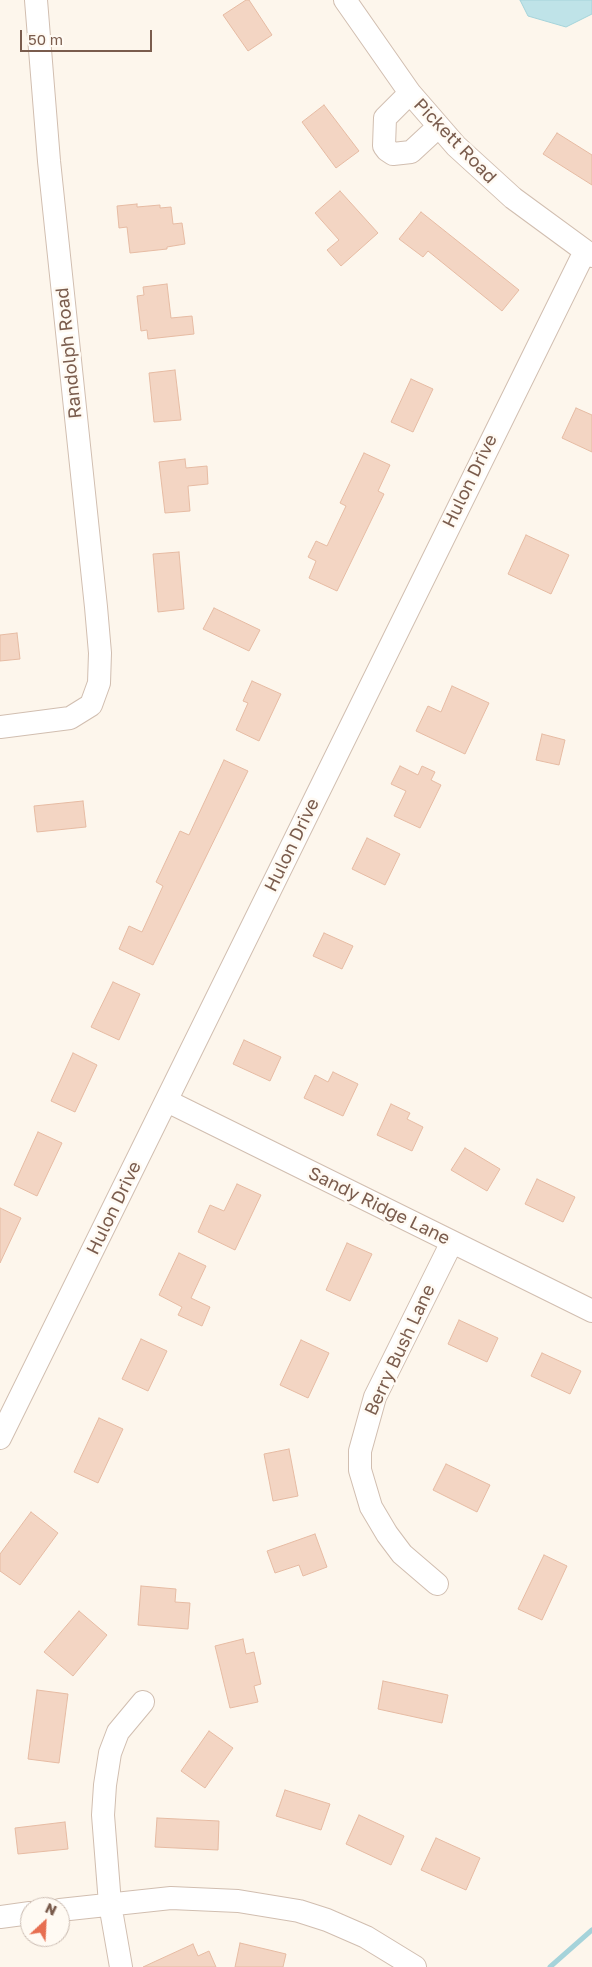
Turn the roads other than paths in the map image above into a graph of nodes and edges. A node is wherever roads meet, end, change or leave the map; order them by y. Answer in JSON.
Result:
{"nodes":[{"id":1,"x":36,"y":0,"type":"edge"},
{"id":2,"x":345,"y":0,"type":"edge"},
{"id":3,"x":410,"y":93,"type":"junction"},
{"id":4,"x":438,"y":126,"type":"junction"},
{"id":5,"x":588,"y":253,"type":"edge"},
{"id":6,"x":0,"y":727,"type":"edge"},
{"id":7,"x":167,"y":1102,"type":"junction"},
{"id":8,"x":452,"y":1242,"type":"junction"},
{"id":9,"x":592,"y":1311,"type":"edge"},
{"id":10,"x":0,"y":1438,"type":"edge"},
{"id":11,"x":437,"y":1584,"type":"dead end"},
{"id":12,"x":143,"y":1702,"type":"dead end"},
{"id":13,"x":110,"y":1904,"type":"junction"},
{"id":14,"x":70,"y":1909,"type":"edge"},
{"id":15,"x":20,"y":1914,"type":"edge"},
{"id":16,"x":0,"y":1917,"type":"edge"},
{"id":17,"x":121,"y":1967,"type":"edge"},
{"id":18,"x":415,"y":1967,"type":"edge"}],
"edges":[{"from":1,"to":6,"type":"street","name":"Randolph Road"},
{"from":2,"to":3,"type":"street","name":"Pickett Road"},
{"from":3,"to":4,"type":"street","name":"Pickett Road"},
{"from":3,"to":4,"type":"street"},
{"from":4,"to":5,"type":"street","name":"Pickett Road"},
{"from":5,"to":7,"type":"street","name":"Hulon Drive"},
{"from":7,"to":8,"type":"street","name":"Sandy Ridge Lane"},
{"from":7,"to":10,"type":"street","name":"Hulon Drive"},
{"from":8,"to":9,"type":"street","name":"Sandy Ridge Lane"},
{"from":8,"to":11,"type":"street","name":"Berry Bush Lane"},
{"from":12,"to":13,"type":"street"},
{"from":13,"to":14,"type":"street"},
{"from":13,"to":17,"type":"street"},
{"from":13,"to":18,"type":"street"},
{"from":15,"to":16,"type":"street"}]}
